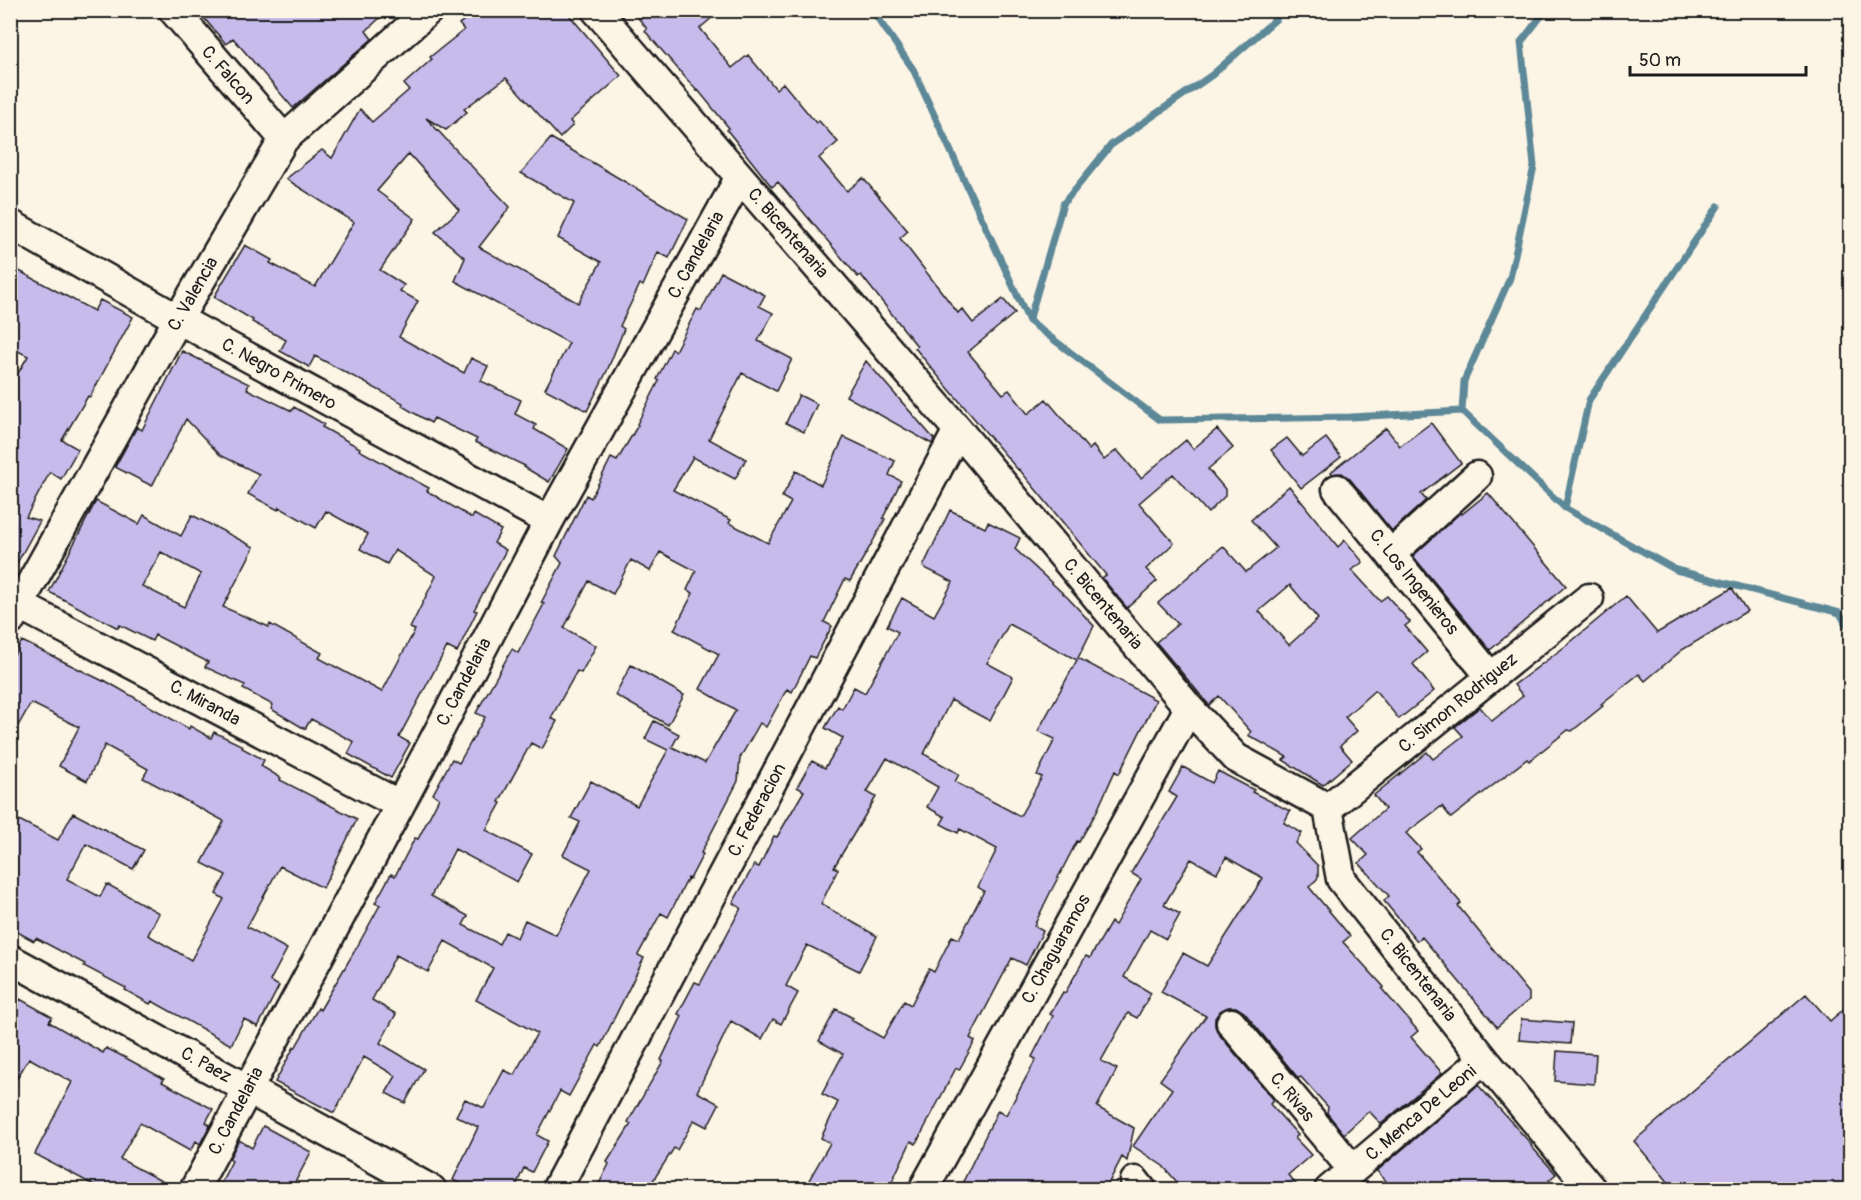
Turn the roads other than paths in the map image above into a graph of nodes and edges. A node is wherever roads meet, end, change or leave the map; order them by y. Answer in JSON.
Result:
{"nodes":[{"id":1,"x":173,"y":10,"type":"edge"},
{"id":2,"x":429,"y":10,"type":"edge"},
{"id":3,"x":596,"y":10,"type":"edge"},
{"id":4,"x":284,"y":139,"type":"junction"},
{"id":5,"x":740,"y":177,"type":"junction"},
{"id":6,"x":10,"y":224,"type":"edge"},
{"id":7,"x":178,"y":319,"type":"junction"},
{"id":8,"x":958,"y":430,"type":"junction"},
{"id":9,"x":1477,"y":476,"type":"dead end"},
{"id":10,"x":1337,"y":489,"type":"dead end"},
{"id":11,"x":549,"y":520,"type":"junction"},
{"id":12,"x":1391,"y":554,"type":"junction"},
{"id":13,"x":1589,"y":598,"type":"dead end"},
{"id":14,"x":13,"y":609,"type":"edge"},
{"id":15,"x":1490,"y":676,"type":"junction"},
{"id":16,"x":1189,"y":708,"type":"junction"},
{"id":17,"x":400,"y":805,"type":"junction"},
{"id":18,"x":1328,"y":808,"type":"junction"},
{"id":19,"x":10,"y":959,"type":"edge"},
{"id":20,"x":1231,"y":1023,"type":"dead end"},
{"id":21,"x":1484,"y":1059,"type":"junction"},
{"id":22,"x":248,"y":1089,"type":"junction"},
{"id":23,"x":1353,"y":1170,"type":"junction"},
{"id":24,"x":194,"y":1190,"type":"edge"},
{"id":25,"x":432,"y":1190,"type":"edge"},
{"id":26,"x":556,"y":1190,"type":"edge"},
{"id":27,"x":923,"y":1190,"type":"edge"},
{"id":28,"x":1329,"y":1190,"type":"edge"},
{"id":29,"x":1592,"y":1190,"type":"edge"}],
"edges":[{"from":1,"to":4,"type":"street","name":"C. Falcon"},
{"from":2,"to":4,"type":"street","name":"C. Valencia"},
{"from":3,"to":5,"type":"street","name":"C. Bicentenaria"},
{"from":4,"to":7,"type":"street","name":"C. Valencia"},
{"from":5,"to":8,"type":"street","name":"C. Bicentenaria"},
{"from":5,"to":11,"type":"street","name":"C. Candelaria"},
{"from":6,"to":7,"type":"street","name":"C. Negro Primero"},
{"from":7,"to":11,"type":"street","name":"C. Negro Primero"},
{"from":7,"to":14,"type":"street","name":"C. Valencia"},
{"from":8,"to":16,"type":"street","name":"C. Bicentenaria"},
{"from":8,"to":26,"type":"street","name":"C. Federacion"},
{"from":9,"to":12,"type":"street"},
{"from":10,"to":12,"type":"street","name":"C. Los Ingenieros"},
{"from":11,"to":17,"type":"street","name":"C. Candelaria"},
{"from":12,"to":15,"type":"street","name":"C. Los Ingenieros"},
{"from":13,"to":15,"type":"street","name":"C. Simon Rodriguez"},
{"from":14,"to":17,"type":"street","name":"C. Miranda"},
{"from":15,"to":18,"type":"street","name":"C. Simon Rodriguez"},
{"from":16,"to":18,"type":"street","name":"C. Bicentenaria"},
{"from":16,"to":27,"type":"street","name":"C. Chaguaramos"},
{"from":17,"to":22,"type":"street","name":"C. Candelaria"},
{"from":18,"to":21,"type":"street","name":"C. Bicentenaria"},
{"from":19,"to":22,"type":"street","name":"C. Paez"},
{"from":20,"to":23,"type":"street","name":"C. Rivas"},
{"from":21,"to":23,"type":"street","name":"C. Menca De Leoni"},
{"from":21,"to":29,"type":"street","name":"C. Bicentenaria"},
{"from":22,"to":24,"type":"street","name":"C. Candelaria"},
{"from":22,"to":25,"type":"street","name":"C. Paez"},
{"from":23,"to":28,"type":"street","name":"C. Menca De Leoni"}]}
